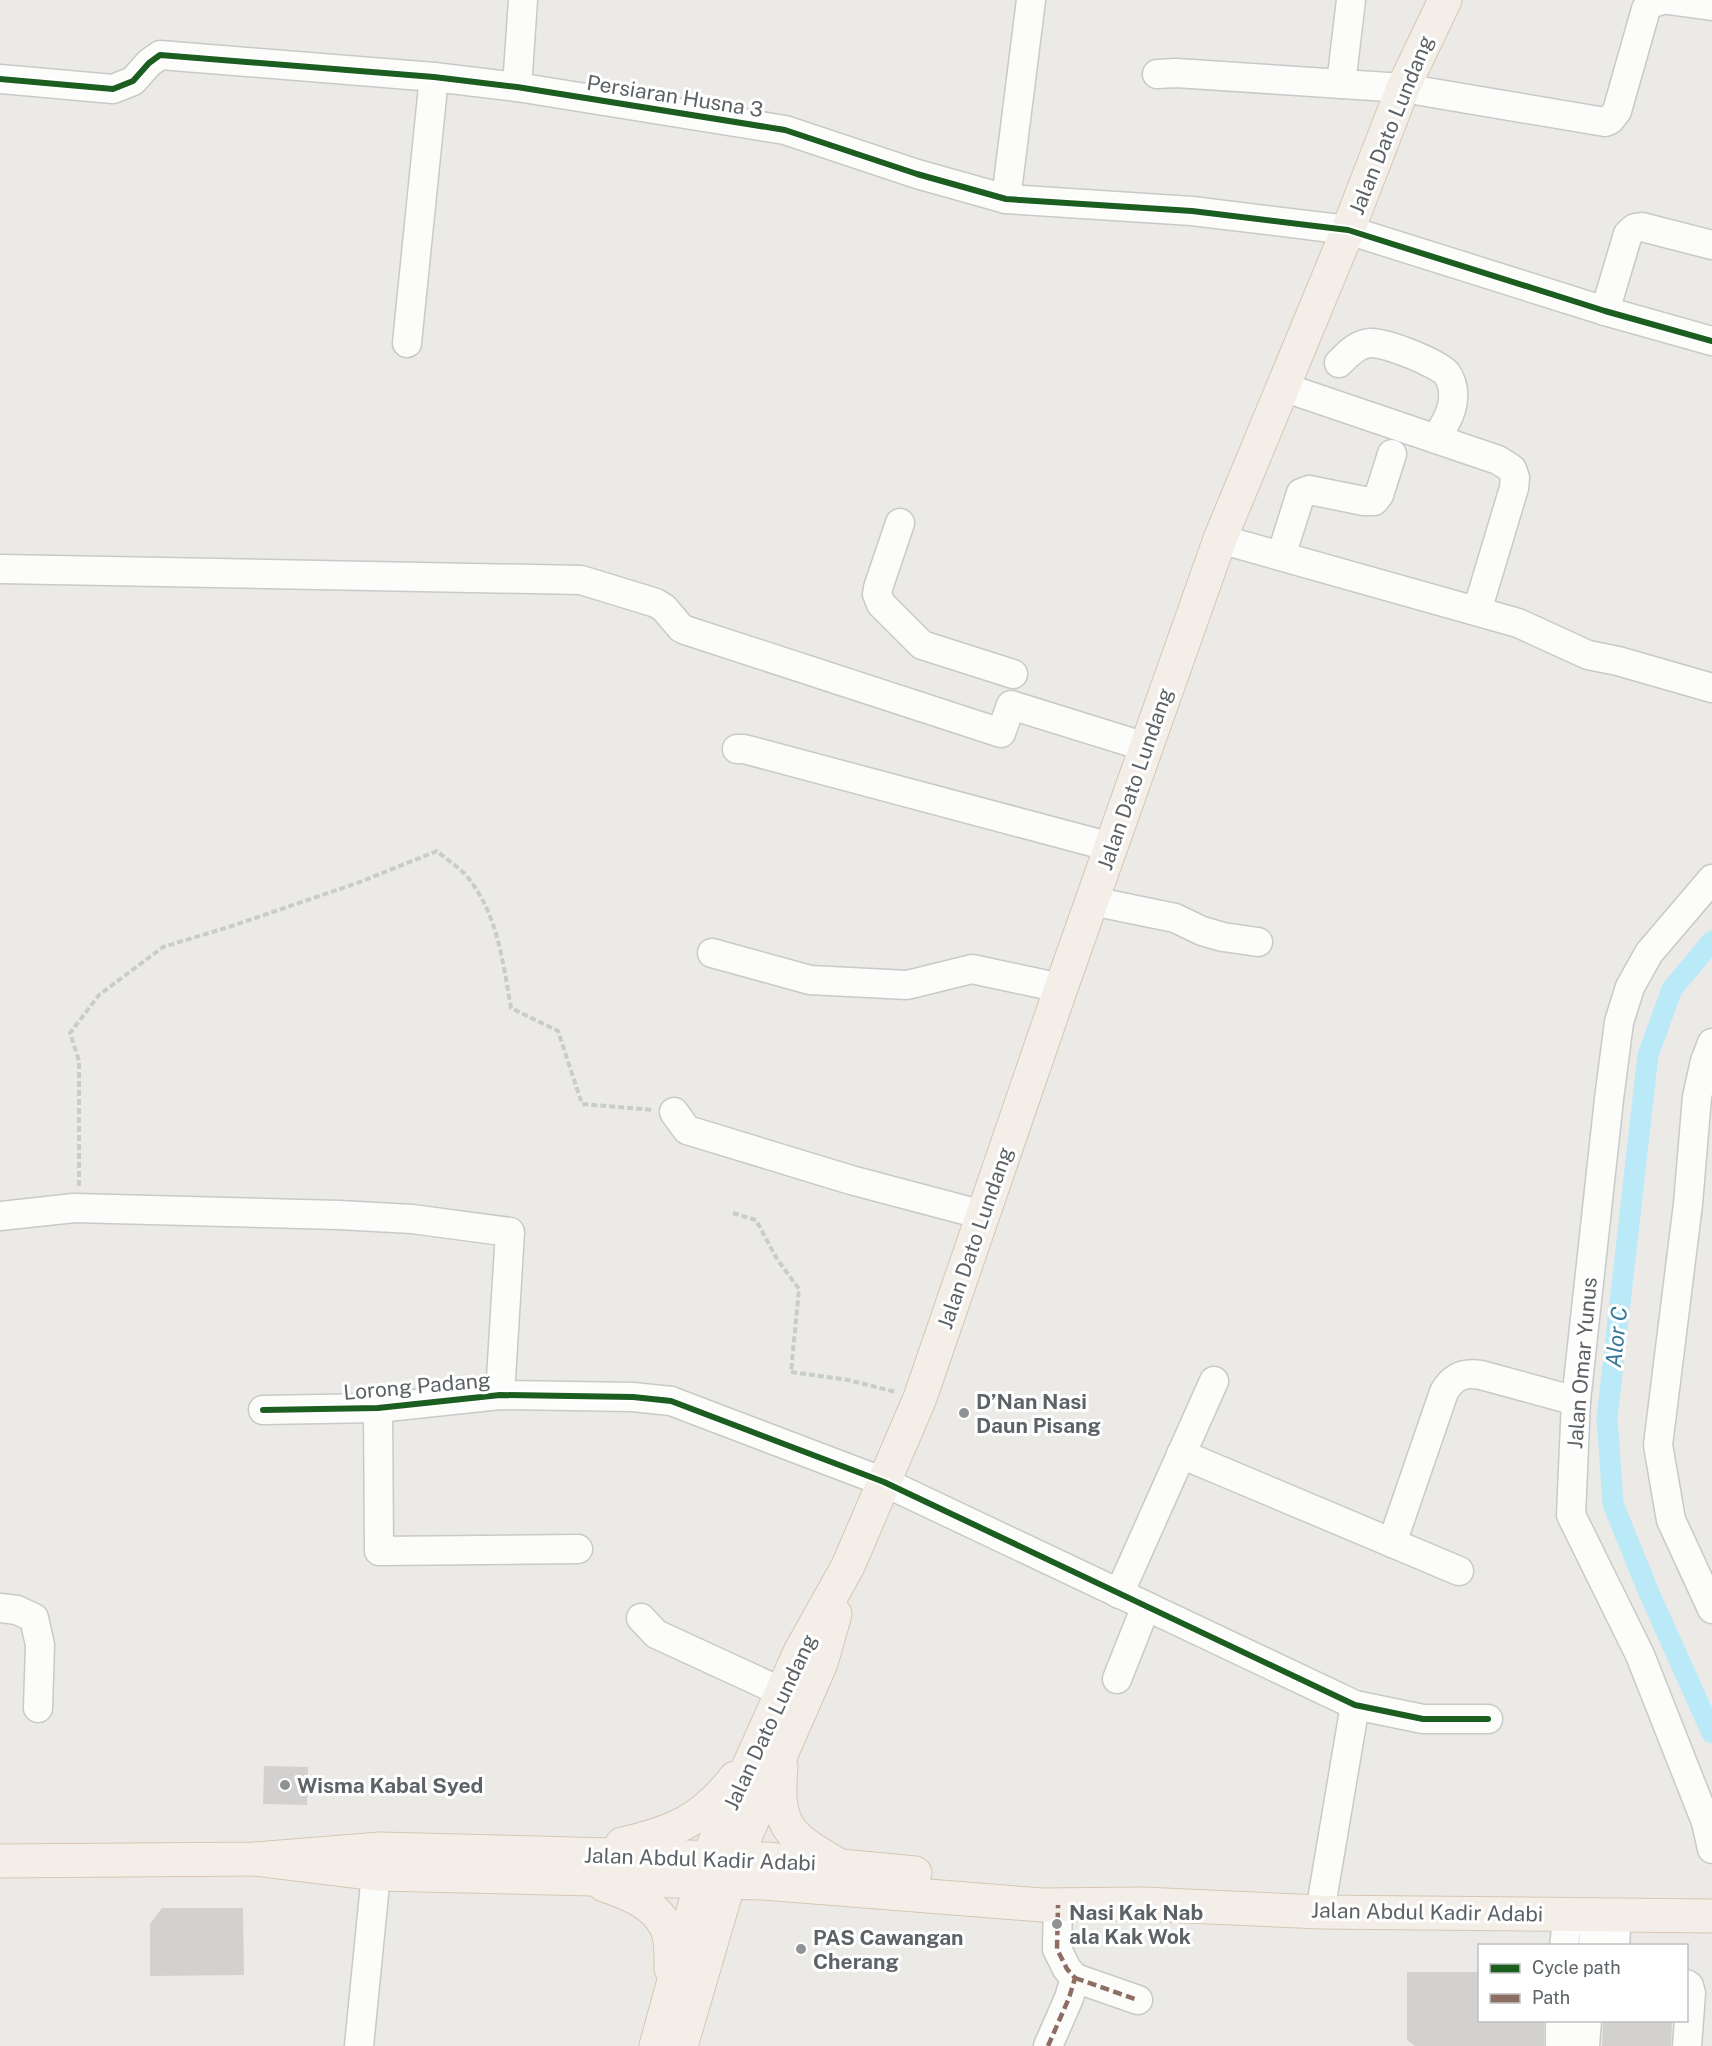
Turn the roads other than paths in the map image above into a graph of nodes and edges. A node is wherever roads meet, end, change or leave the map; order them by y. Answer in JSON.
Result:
{"nodes":[{"id":1,"x":523,"y":0,"type":"edge"},
{"id":2,"x":1031,"y":0,"type":"edge"},
{"id":3,"x":1351,"y":0,"type":"edge"},
{"id":4,"x":1445,"y":0,"type":"edge"},
{"id":5,"x":1662,"y":0,"type":"edge"},
{"id":6,"x":1668,"y":0,"type":"edge"},
{"id":7,"x":1712,"y":6,"type":"edge"},
{"id":8,"x":1157,"y":74,"type":"dead end"},
{"id":9,"x":434,"y":77,"type":"junction"},
{"id":10,"x":0,"y":79,"type":"edge"},
{"id":11,"x":1341,"y":84,"type":"junction"},
{"id":12,"x":517,"y":87,"type":"junction"},
{"id":13,"x":1403,"y":88,"type":"junction"},
{"id":14,"x":1006,"y":199,"type":"junction"},
{"id":15,"x":1348,"y":230,"type":"junction"},
{"id":16,"x":1712,"y":245,"type":"edge"},
{"id":17,"x":1605,"y":311,"type":"junction"},
{"id":18,"x":1712,"y":341,"type":"edge"},
{"id":19,"x":407,"y":343,"type":"dead end"},
{"id":20,"x":1339,"y":363,"type":"dead end"},
{"id":21,"x":1283,"y":387,"type":"junction"},
{"id":22,"x":1436,"y":439,"type":"junction"},
{"id":23,"x":1392,"y":454,"type":"dead end"},
{"id":24,"x":900,"y":523,"type":"dead end"},
{"id":25,"x":1220,"y":539,"type":"junction"},
{"id":26,"x":1281,"y":556,"type":"junction"},
{"id":27,"x":0,"y":569,"type":"edge"},
{"id":28,"x":1477,"y":611,"type":"junction"},
{"id":29,"x":1013,"y":674,"type":"dead end"},
{"id":30,"x":1712,"y":688,"type":"edge"},
{"id":31,"x":1146,"y":747,"type":"junction"},
{"id":32,"x":736,"y":749,"type":"dead end"},
{"id":33,"x":1111,"y":847,"type":"junction"},
{"id":34,"x":1712,"y":879,"type":"edge"},
{"id":35,"x":1092,"y":901,"type":"junction"},
{"id":36,"x":1258,"y":942,"type":"dead end"},
{"id":37,"x":712,"y":952,"type":"dead end"},
{"id":38,"x":1061,"y":988,"type":"junction"},
{"id":39,"x":1712,"y":1043,"type":"edge"},
{"id":40,"x":674,"y":1112,"type":"road end"},
{"id":41,"x":983,"y":1215,"type":"junction"},
{"id":42,"x":0,"y":1216,"type":"edge"},
{"id":43,"x":1214,"y":1381,"type":"dead end"},
{"id":44,"x":500,"y":1395,"type":"junction"},
{"id":45,"x":1576,"y":1401,"type":"junction"},
{"id":46,"x":378,"y":1408,"type":"junction"},
{"id":47,"x":263,"y":1410,"type":"dead end"},
{"id":48,"x":1181,"y":1454,"type":"junction"},
{"id":49,"x":884,"y":1482,"type":"junction"},
{"id":50,"x":1392,"y":1543,"type":"junction"},
{"id":51,"x":578,"y":1549,"type":"dead end"},
{"id":52,"x":848,"y":1566,"type":"junction"},
{"id":53,"x":1459,"y":1571,"type":"dead end"},
{"id":54,"x":1119,"y":1594,"type":"junction"},
{"id":55,"x":1146,"y":1606,"type":"junction"},
{"id":56,"x":0,"y":1608,"type":"edge"},
{"id":57,"x":1712,"y":1609,"type":"edge"},
{"id":58,"x":641,"y":1618,"type":"dead end"},
{"id":59,"x":1117,"y":1680,"type":"dead end"},
{"id":60,"x":782,"y":1692,"type":"junction"},
{"id":61,"x":1355,"y":1705,"type":"junction"},
{"id":62,"x":38,"y":1708,"type":"dead end"},
{"id":63,"x":1488,"y":1719,"type":"dead end"},
{"id":64,"x":768,"y":1754,"type":"junction"},
{"id":65,"x":1712,"y":1849,"type":"edge"},
{"id":66,"x":256,"y":1859,"type":"junction"},
{"id":67,"x":0,"y":1861,"type":"edge"},
{"id":68,"x":580,"y":1867,"type":"junction"},
{"id":69,"x":718,"y":1870,"type":"junction"},
{"id":70,"x":376,"y":1874,"type":"junction"},
{"id":71,"x":837,"y":1877,"type":"junction"},
{"id":72,"x":1142,"y":1904,"type":"junction"},
{"id":73,"x":1058,"y":1905,"type":"junction"},
{"id":74,"x":1320,"y":1912,"type":"junction"},
{"id":75,"x":1712,"y":1916,"type":"edge"},
{"id":76,"x":1592,"y":1930,"type":"edge"},
{"id":77,"x":706,"y":1958,"type":"junction"},
{"id":78,"x":1075,"y":1978,"type":"junction"},
{"id":79,"x":1688,"y":1985,"type":"edge"},
{"id":80,"x":671,"y":1989,"type":"junction"},
{"id":81,"x":1138,"y":2000,"type":"dead end"},
{"id":82,"x":1560,"y":2022,"type":"edge"},
{"id":83,"x":1587,"y":2022,"type":"edge"},
{"id":84,"x":359,"y":2046,"type":"edge"},
{"id":85,"x":656,"y":2046,"type":"edge"},
{"id":86,"x":681,"y":2046,"type":"edge"},
{"id":87,"x":1048,"y":2046,"type":"edge"},
{"id":88,"x":1560,"y":2046,"type":"edge"},
{"id":89,"x":1585,"y":2046,"type":"edge"},
{"id":90,"x":1687,"y":2046,"type":"edge"}],
"edges":[{"from":1,"to":12,"type":"street"},
{"from":2,"to":14,"type":"street"},
{"from":3,"to":11,"type":"street"},
{"from":4,"to":13,"type":"main road","name":"Jalan Dato Lundang"},
{"from":5,"to":13,"type":"street"},
{"from":6,"to":7,"type":"street"},
{"from":8,"to":11,"type":"street"},
{"from":9,"to":10,"type":"street","name":"Persiaran Husna 3"},
{"from":9,"to":12,"type":"street","name":"Persiaran Husna 3"},
{"from":9,"to":19,"type":"street"},
{"from":11,"to":13,"type":"street"},
{"from":12,"to":14,"type":"street","name":"Persiaran Husna 3"},
{"from":13,"to":15,"type":"main road","name":"Jalan Dato Lundang"},
{"from":14,"to":15,"type":"street","name":"Persiaran Husna 3"},
{"from":15,"to":17,"type":"street","name":"Persiaran Husna 3"},
{"from":15,"to":21,"type":"main road","name":"Jalan Dato Lundang"},
{"from":16,"to":17,"type":"street"},
{"from":17,"to":18,"type":"street","name":"Persiaran Husna 3"},
{"from":20,"to":22,"type":"street"},
{"from":21,"to":22,"type":"street"},
{"from":21,"to":25,"type":"main road","name":"Jalan Dato Lundang"},
{"from":22,"to":28,"type":"street"},
{"from":23,"to":26,"type":"street"},
{"from":24,"to":29,"type":"street"},
{"from":25,"to":26,"type":"street"},
{"from":25,"to":31,"type":"main road","name":"Jalan Dato Lundang"},
{"from":26,"to":28,"type":"street"},
{"from":27,"to":31,"type":"street"},
{"from":28,"to":30,"type":"street"},
{"from":31,"to":33,"type":"main road","name":"Jalan Dato Lundang"},
{"from":32,"to":33,"type":"street"},
{"from":33,"to":35,"type":"main road","name":"Jalan Dato Lundang"},
{"from":34,"to":45,"type":"street","name":"Jalan Omar Yunus"},
{"from":35,"to":36,"type":"street"},
{"from":35,"to":38,"type":"main road","name":"Jalan Dato Lundang"},
{"from":37,"to":38,"type":"street"},
{"from":38,"to":41,"type":"main road","name":"Jalan Dato Lundang"},
{"from":39,"to":57,"type":"street"},
{"from":40,"to":41,"type":"street"},
{"from":41,"to":49,"type":"main road","name":"Jalan Dato Lundang"},
{"from":42,"to":44,"type":"street"},
{"from":43,"to":48,"type":"street"},
{"from":44,"to":46,"type":"street","name":"Lorong Padang"},
{"from":44,"to":49,"type":"street","name":"Lorong Padang"},
{"from":45,"to":50,"type":"street"},
{"from":45,"to":65,"type":"street","name":"Jalan Omar Yunus"},
{"from":46,"to":47,"type":"street","name":"Lorong Padang"},
{"from":46,"to":51,"type":"street"},
{"from":48,"to":50,"type":"street"},
{"from":48,"to":54,"type":"street"},
{"from":49,"to":52,"type":"main road","name":"Jalan Dato Lundang"},
{"from":49,"to":54,"type":"street","name":"Lorong Padang"},
{"from":50,"to":53,"type":"street"},
{"from":52,"to":60,"type":"main road","name":"Jalan Dato Lundang"},
{"from":52,"to":64,"type":"main road","name":"Jalan Dato Lundang"},
{"from":54,"to":55,"type":"street","name":"Lorong Padang"},
{"from":55,"to":59,"type":"street"},
{"from":55,"to":61,"type":"street","name":"Lorong Padang"},
{"from":56,"to":62,"type":"street"},
{"from":58,"to":60,"type":"street"},
{"from":60,"to":64,"type":"main road","name":"Jalan Dato Lundang"},
{"from":61,"to":63,"type":"street","name":"Lorong Padang"},
{"from":61,"to":74,"type":"street"},
{"from":64,"to":68,"type":"main road"},
{"from":64,"to":69,"type":"main road","name":"Jalan Dato Lundang"},
{"from":64,"to":71,"type":"main road"},
{"from":66,"to":67,"type":"main road","name":"Jalan Abdul Kadir Adabi"},
{"from":66,"to":68,"type":"main road","name":"Jalan Abdul Kadir Adabi"},
{"from":66,"to":70,"type":"main road","name":"Jalan Abdul Kadir Adabi"},
{"from":68,"to":69,"type":"main road","name":"Jalan Abdul Kadir Adabi"},
{"from":68,"to":70,"type":"main road","name":"Jalan Abdul Kadir Adabi"},
{"from":68,"to":80,"type":"main road"},
{"from":69,"to":71,"type":"main road","name":"Jalan Abdul Kadir Adabi"},
{"from":69,"to":77,"type":"main road"},
{"from":69,"to":80,"type":"main road"},
{"from":70,"to":84,"type":"street"},
{"from":71,"to":72,"type":"main road","name":"Jalan Abdul Kadir Adabi"},
{"from":71,"to":73,"type":"main road","name":"Jalan Abdul Kadir Adabi"},
{"from":71,"to":77,"type":"main road"},
{"from":72,"to":73,"type":"main road","name":"Jalan Abdul Kadir Adabi"},
{"from":72,"to":74,"type":"main road","name":"Jalan Abdul Kadir Adabi"},
{"from":73,"to":78,"type":"street"},
{"from":74,"to":76,"type":"main road","name":"Jalan Abdul Kadir Adabi"},
{"from":75,"to":76,"type":"main road","name":"Jalan Abdul Kadir Adabi"},
{"from":77,"to":86,"type":"main road"},
{"from":78,"to":81,"type":"street"},
{"from":78,"to":87,"type":"street"},
{"from":79,"to":90,"type":"street"},
{"from":80,"to":85,"type":"main road"},
{"from":82,"to":88,"type":"street"},
{"from":83,"to":89,"type":"street"}]}
